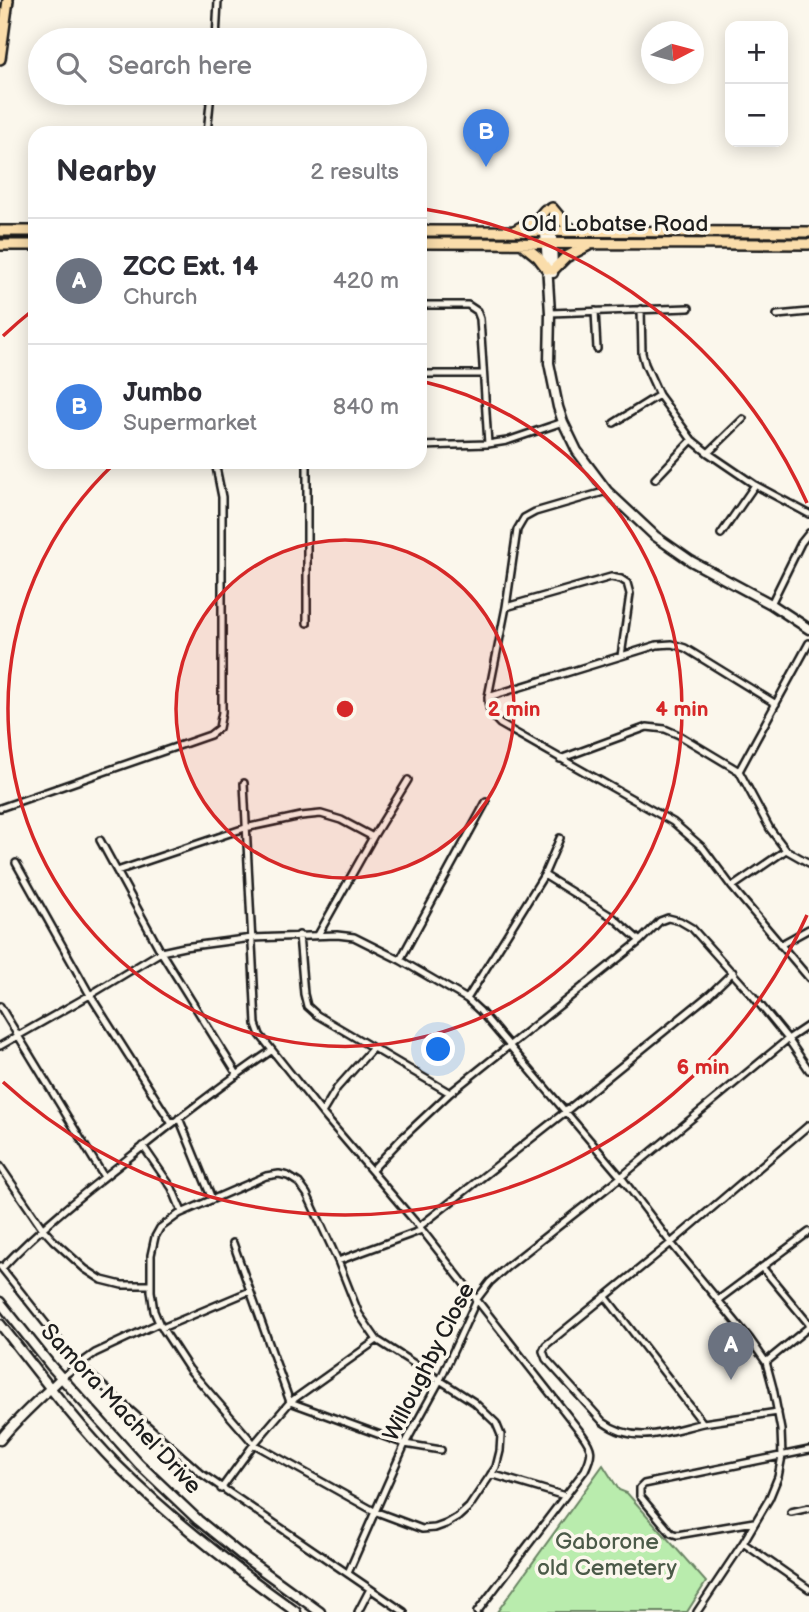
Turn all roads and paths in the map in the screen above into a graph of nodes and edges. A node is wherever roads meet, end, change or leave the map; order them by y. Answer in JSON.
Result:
{"nodes":[{"id":1,"x":8,"y":0,"type":"edge"},
{"id":2,"x":218,"y":0,"type":"edge"},
{"id":3,"x":217,"y":28,"type":"edge"},
{"id":4,"x":0,"y":59,"type":"edge"},
{"id":5,"x":210,"y":105,"type":"edge"},
{"id":6,"x":208,"y":126,"type":"edge"},
{"id":7,"x":1,"y":229,"type":"edge"},
{"id":8,"x":28,"y":230,"type":"edge"},
{"id":9,"x":427,"y":231,"type":"edge"},
{"id":10,"x":513,"y":232,"type":"junction"},
{"id":11,"x":549,"y":232,"type":"junction"},
{"id":12,"x":576,"y":232,"type":"junction"},
{"id":13,"x":809,"y":232,"type":"edge"},
{"id":14,"x":521,"y":242,"type":"junction"},
{"id":15,"x":427,"y":243,"type":"edge"},
{"id":16,"x":549,"y":243,"type":"junction"},
{"id":17,"x":594,"y":243,"type":"junction"},
{"id":18,"x":809,"y":244,"type":"edge"},
{"id":19,"x":0,"y":245,"type":"edge"},
{"id":20,"x":28,"y":245,"type":"edge"},
{"id":21,"x":550,"y":269,"type":"junction"},
{"id":22,"x":427,"y":305,"type":"edge"},
{"id":23,"x":689,"y":308,"type":"dead end"},
{"id":24,"x":641,"y":309,"type":"junction"},
{"id":25,"x":595,"y":312,"type":"junction"},
{"id":26,"x":809,"y":312,"type":"edge"},
{"id":27,"x":550,"y":313,"type":"junction"},
{"id":28,"x":777,"y":315,"type":"dead end"},
{"id":29,"x":597,"y":349,"type":"dead end"},
{"id":30,"x":427,"y":374,"type":"edge"},
{"id":31,"x":483,"y":374,"type":"junction"},
{"id":32,"x":659,"y":395,"type":"junction"},
{"id":33,"x":743,"y":419,"type":"dead end"},
{"id":34,"x":563,"y":422,"type":"junction"},
{"id":35,"x":614,"y":423,"type":"dead end"},
{"id":36,"x":692,"y":440,"type":"junction"},
{"id":37,"x":488,"y":444,"type":"junction"},
{"id":38,"x":427,"y":446,"type":"edge"},
{"id":39,"x":708,"y":453,"type":"junction"},
{"id":40,"x":216,"y":469,"type":"edge"},
{"id":41,"x":307,"y":469,"type":"edge"},
{"id":42,"x":656,"y":479,"type":"dead end"},
{"id":43,"x":755,"y":485,"type":"junction"},
{"id":44,"x":607,"y":491,"type":"junction"},
{"id":45,"x":809,"y":514,"type":"edge"},
{"id":46,"x":809,"y":533,"type":"edge"},
{"id":47,"x":721,"y":534,"type":"dead end"},
{"id":48,"x":771,"y":604,"type":"junction"},
{"id":49,"x":506,"y":607,"type":"junction"},
{"id":50,"x":307,"y":623,"type":"dead end"},
{"id":51,"x":809,"y":629,"type":"edge"},
{"id":52,"x":809,"y":643,"type":"edge"},
{"id":53,"x":621,"y":656,"type":"junction"},
{"id":54,"x":488,"y":697,"type":"junction"},
{"id":55,"x":776,"y":704,"type":"junction"},
{"id":56,"x":560,"y":759,"type":"junction"},
{"id":57,"x":739,"y":771,"type":"junction"},
{"id":58,"x":408,"y":780,"type":"dead end"},
{"id":59,"x":244,"y":783,"type":"dead end"},
{"id":60,"x":486,"y":803,"type":"dead end"},
{"id":61,"x":0,"y":808,"type":"edge"},
{"id":62,"x":245,"y":828,"type":"junction"},
{"id":63,"x":373,"y":837,"type":"junction"},
{"id":64,"x":559,"y":838,"type":"dead end"},
{"id":65,"x":100,"y":839,"type":"dead end"},
{"id":66,"x":786,"y":850,"type":"junction"},
{"id":67,"x":16,"y":863,"type":"dead end"},
{"id":68,"x":809,"y":863,"type":"edge"},
{"id":69,"x":117,"y":872,"type":"junction"},
{"id":70,"x":544,"y":876,"type":"junction"},
{"id":71,"x":732,"y":887,"type":"junction"},
{"id":72,"x":809,"y":929,"type":"edge"},
{"id":73,"x":299,"y":935,"type":"junction"},
{"id":74,"x":318,"y":935,"type":"junction"},
{"id":75,"x":252,"y":938,"type":"junction"},
{"id":76,"x":640,"y":941,"type":"junction"},
{"id":77,"x":780,"y":945,"type":"junction"},
{"id":78,"x":160,"y":952,"type":"junction"},
{"id":79,"x":400,"y":960,"type":"junction"},
{"id":80,"x":733,"y":972,"type":"junction"},
{"id":81,"x":809,"y":978,"type":"edge"},
{"id":82,"x":90,"y":995,"type":"junction"},
{"id":83,"x":467,"y":999,"type":"junction"},
{"id":84,"x":0,"y":1006,"type":"edge"},
{"id":85,"x":809,"y":1025,"type":"edge"},
{"id":86,"x":18,"y":1036,"type":"junction"},
{"id":87,"x":788,"y":1039,"type":"junction"},
{"id":88,"x":0,"y":1046,"type":"edge"},
{"id":89,"x":510,"y":1046,"type":"junction"},
{"id":90,"x":372,"y":1049,"type":"junction"},
{"id":91,"x":271,"y":1051,"type":"junction"},
{"id":92,"x":809,"y":1070,"type":"edge"},
{"id":93,"x":237,"y":1074,"type":"junction"},
{"id":94,"x":450,"y":1093,"type":"junction"},
{"id":95,"x":565,"y":1112,"type":"junction"},
{"id":96,"x":322,"y":1113,"type":"junction"},
{"id":97,"x":179,"y":1118,"type":"junction"},
{"id":98,"x":172,"y":1124,"type":"junction"},
{"id":99,"x":809,"y":1125,"type":"edge"},
{"id":100,"x":143,"y":1146,"type":"junction"},
{"id":101,"x":0,"y":1166,"type":"edge"},
{"id":102,"x":372,"y":1170,"type":"junction"},
{"id":103,"x":104,"y":1177,"type":"junction"},
{"id":104,"x":621,"y":1177,"type":"junction"},
{"id":105,"x":212,"y":1199,"type":"junction"},
{"id":106,"x":182,"y":1212,"type":"junction"},
{"id":107,"x":420,"y":1228,"type":"junction"},
{"id":108,"x":43,"y":1229,"type":"junction"},
{"id":109,"x":809,"y":1232,"type":"edge"},
{"id":110,"x":233,"y":1243,"type":"dead end"},
{"id":111,"x":671,"y":1243,"type":"junction"},
{"id":112,"x":338,"y":1261,"type":"junction"},
{"id":113,"x":1,"y":1267,"type":"edge"},
{"id":114,"x":762,"y":1267,"type":"junction"},
{"id":115,"x":151,"y":1285,"type":"junction"},
{"id":116,"x":250,"y":1291,"type":"junction"},
{"id":117,"x":605,"y":1296,"type":"junction"},
{"id":118,"x":477,"y":1299,"type":"junction"},
{"id":119,"x":718,"y":1300,"type":"junction"},
{"id":120,"x":0,"y":1302,"type":"edge"},
{"id":121,"x":0,"y":1324,"type":"edge"},
{"id":122,"x":160,"y":1326,"type":"junction"},
{"id":123,"x":809,"y":1326,"type":"edge"},
{"id":124,"x":377,"y":1340,"type":"junction"},
{"id":125,"x":766,"y":1362,"type":"junction"},
{"id":126,"x":78,"y":1364,"type":"junction"},
{"id":127,"x":62,"y":1377,"type":"junction"},
{"id":128,"x":440,"y":1380,"type":"junction"},
{"id":129,"x":50,"y":1388,"type":"junction"},
{"id":130,"x":290,"y":1402,"type":"junction"},
{"id":131,"x":778,"y":1412,"type":"junction"},
{"id":132,"x":704,"y":1423,"type":"junction"},
{"id":133,"x":0,"y":1440,"type":"edge"},
{"id":134,"x":254,"y":1444,"type":"junction"},
{"id":135,"x":405,"y":1444,"type":"junction"},
{"id":136,"x":441,"y":1450,"type":"dead end"},
{"id":137,"x":809,"y":1450,"type":"edge"},
{"id":138,"x":782,"y":1456,"type":"junction"},
{"id":139,"x":491,"y":1474,"type":"junction"},
{"id":140,"x":221,"y":1489,"type":"junction"},
{"id":141,"x":565,"y":1496,"type":"junction"},
{"id":142,"x":809,"y":1508,"type":"edge"},
{"id":143,"x":374,"y":1511,"type":"junction"},
{"id":144,"x":791,"y":1512,"type":"dead end"},
{"id":145,"x":754,"y":1522,"type":"junction"},
{"id":146,"x":743,"y":1543,"type":"junction"},
{"id":147,"x":348,"y":1573,"type":"junction"},
{"id":148,"x":809,"y":1588,"type":"edge"},
{"id":149,"x":370,"y":1589,"type":"junction"},
{"id":150,"x":296,"y":1612,"type":"edge"},
{"id":151,"x":320,"y":1612,"type":"edge"},
{"id":152,"x":358,"y":1612,"type":"edge"},
{"id":153,"x":404,"y":1612,"type":"edge"},
{"id":154,"x":477,"y":1612,"type":"edge"},
{"id":155,"x":697,"y":1612,"type":"edge"}],
"edges":[{"from":1,"to":4,"type":"main road"},
{"from":2,"to":3,"type":"street"},
{"from":5,"to":6,"type":"street"},
{"from":7,"to":8,"type":"main road"},
{"from":9,"to":10,"type":"main road","name":"Old Lobatse Road"},
{"from":10,"to":11,"type":"main road","name":"Old Lobatse Road"},
{"from":10,"to":12,"type":"main road"},
{"from":11,"to":12,"type":"main road","name":"Old Lobatse Road"},
{"from":11,"to":16,"type":"main road"},
{"from":12,"to":13,"type":"main road","name":"Old Lobatse Road"},
{"from":14,"to":15,"type":"main road","name":"Old Lobatse Road"},
{"from":14,"to":16,"type":"main road","name":"Old Lobatse Road"},
{"from":14,"to":21,"type":"main road"},
{"from":16,"to":17,"type":"main road","name":"Old Lobatse Road"},
{"from":16,"to":21,"type":"main road"},
{"from":17,"to":18,"type":"main road","name":"Old Lobatse Road"},
{"from":17,"to":21,"type":"main road"},
{"from":19,"to":20,"type":"main road"},
{"from":21,"to":27,"type":"main road"},
{"from":22,"to":31,"type":"street"},
{"from":23,"to":24,"type":"street"},
{"from":24,"to":25,"type":"street"},
{"from":24,"to":32,"type":"street"},
{"from":25,"to":27,"type":"street"},
{"from":25,"to":29,"type":"street"},
{"from":26,"to":28,"type":"street"},
{"from":27,"to":34,"type":"main road"},
{"from":30,"to":31,"type":"street"},
{"from":31,"to":37,"type":"street"},
{"from":32,"to":35,"type":"street"},
{"from":32,"to":36,"type":"street"},
{"from":33,"to":39,"type":"street"},
{"from":34,"to":37,"type":"street"},
{"from":34,"to":44,"type":"main road"},
{"from":36,"to":39,"type":"street"},
{"from":36,"to":42,"type":"street"},
{"from":37,"to":38,"type":"street"},
{"from":39,"to":43,"type":"street"},
{"from":40,"to":61,"type":"street"},
{"from":41,"to":50,"type":"street"},
{"from":43,"to":45,"type":"street"},
{"from":43,"to":47,"type":"street"},
{"from":44,"to":48,"type":"main road"},
{"from":44,"to":49,"type":"street"},
{"from":46,"to":48,"type":"street"},
{"from":48,"to":51,"type":"main road"},
{"from":49,"to":53,"type":"street"},
{"from":49,"to":54,"type":"street"},
{"from":52,"to":55,"type":"street"},
{"from":53,"to":54,"type":"street"},
{"from":53,"to":55,"type":"street"},
{"from":54,"to":56,"type":"street"},
{"from":55,"to":57,"type":"street"},
{"from":56,"to":57,"type":"street"},
{"from":56,"to":71,"type":"street"},
{"from":57,"to":66,"type":"street"},
{"from":58,"to":63,"type":"street"},
{"from":59,"to":62,"type":"street"},
{"from":60,"to":79,"type":"street"},
{"from":62,"to":63,"type":"street"},
{"from":62,"to":69,"type":"street"},
{"from":62,"to":75,"type":"street"},
{"from":63,"to":74,"type":"street"},
{"from":64,"to":70,"type":"street"},
{"from":65,"to":69,"type":"street"},
{"from":66,"to":68,"type":"street"},
{"from":66,"to":71,"type":"street"},
{"from":67,"to":82,"type":"street"},
{"from":69,"to":78,"type":"street"},
{"from":70,"to":76,"type":"street"},
{"from":70,"to":83,"type":"street"},
{"from":71,"to":77,"type":"street"},
{"from":72,"to":77,"type":"street"},
{"from":73,"to":74,"type":"street"},
{"from":73,"to":75,"type":"street"},
{"from":73,"to":90,"type":"street"},
{"from":74,"to":79,"type":"street"},
{"from":75,"to":78,"type":"street"},
{"from":75,"to":91,"type":"street"},
{"from":76,"to":80,"type":"street"},
{"from":76,"to":89,"type":"street"},
{"from":77,"to":81,"type":"street"},
{"from":78,"to":82,"type":"street"},
{"from":78,"to":93,"type":"street"},
{"from":79,"to":83,"type":"street"},
{"from":80,"to":87,"type":"street"},
{"from":80,"to":95,"type":"street"},
{"from":82,"to":86,"type":"street"},
{"from":82,"to":98,"type":"street"},
{"from":83,"to":89,"type":"street"},
{"from":84,"to":86,"type":"street"},
{"from":85,"to":87,"type":"street","name":"Willoughby Close"},
{"from":86,"to":88,"type":"street"},
{"from":86,"to":103,"type":"street"},
{"from":87,"to":92,"type":"street"},
{"from":87,"to":104,"type":"street","name":"Willoughby Close"},
{"from":89,"to":94,"type":"street"},
{"from":89,"to":95,"type":"street"},
{"from":90,"to":94,"type":"street"},
{"from":90,"to":96,"type":"street"},
{"from":91,"to":93,"type":"street"},
{"from":91,"to":96,"type":"street"},
{"from":93,"to":97,"type":"street"},
{"from":94,"to":102,"type":"street"},
{"from":95,"to":104,"type":"street"},
{"from":95,"to":107,"type":"street"},
{"from":96,"to":102,"type":"street"},
{"from":97,"to":98,"type":"street"},
{"from":97,"to":105,"type":"street"},
{"from":98,"to":100,"type":"street"},
{"from":99,"to":111,"type":"street"},
{"from":100,"to":103,"type":"street"},
{"from":100,"to":106,"type":"street"},
{"from":101,"to":108,"type":"street"},
{"from":102,"to":107,"type":"street"},
{"from":103,"to":108,"type":"street"},
{"from":104,"to":111,"type":"street"},
{"from":104,"to":118,"type":"street","name":"Willoughby Close"},
{"from":105,"to":106,"type":"street"},
{"from":105,"to":112,"type":"street"},
{"from":106,"to":115,"type":"street"},
{"from":107,"to":112,"type":"street"},
{"from":107,"to":118,"type":"street"},
{"from":108,"to":113,"type":"street"},
{"from":108,"to":115,"type":"street"},
{"from":109,"to":114,"type":"street"},
{"from":110,"to":116,"type":"street"},
{"from":111,"to":117,"type":"street"},
{"from":111,"to":119,"type":"street"},
{"from":112,"to":124,"type":"street"},
{"from":113,"to":126,"type":"street"},
{"from":114,"to":119,"type":"street"},
{"from":114,"to":123,"type":"street"},
{"from":115,"to":122,"type":"street"},
{"from":116,"to":122,"type":"street"},
{"from":116,"to":130,"type":"street"},
{"from":117,"to":132,"type":"street"},
{"from":117,"to":132,"type":"street"},
{"from":118,"to":128,"type":"street","name":"Willoughby Close"},
{"from":118,"to":141,"type":"street"},
{"from":119,"to":125,"type":"street"},
{"from":120,"to":127,"type":"main road","name":"Samora Machel Drive"},
{"from":121,"to":129,"type":"main road","name":"Samora Machel Drive"},
{"from":122,"to":126,"type":"street"},
{"from":122,"to":134,"type":"street"},
{"from":123,"to":125,"type":"street"},
{"from":124,"to":128,"type":"street"},
{"from":124,"to":130,"type":"street"},
{"from":125,"to":131,"type":"street"},
{"from":126,"to":127,"type":"street"},
{"from":126,"to":140,"type":"street"},
{"from":127,"to":129,"type":"main road"},
{"from":127,"to":151,"type":"main road","name":"Samora Machel Drive"},
{"from":128,"to":135,"type":"street","name":"Willoughby Close"},
{"from":128,"to":139,"type":"street"},
{"from":129,"to":133,"type":"main road"},
{"from":129,"to":150,"type":"main road","name":"Samora Machel Drive"},
{"from":130,"to":134,"type":"street"},
{"from":130,"to":135,"type":"street"},
{"from":131,"to":132,"type":"street"},
{"from":131,"to":138,"type":"street"},
{"from":134,"to":140,"type":"street"},
{"from":134,"to":143,"type":"street"},
{"from":135,"to":136,"type":"street"},
{"from":135,"to":143,"type":"street","name":"Willoughby Close"},
{"from":137,"to":138,"type":"street"},
{"from":138,"to":145,"type":"street"},
{"from":138,"to":145,"type":"street"},
{"from":139,"to":141,"type":"street"},
{"from":139,"to":143,"type":"street"},
{"from":140,"to":147,"type":"street"},
{"from":141,"to":154,"type":"street"},
{"from":142,"to":144,"type":"street"},
{"from":143,"to":147,"type":"street","name":"Willoughby Close"},
{"from":145,"to":146,"type":"street"},
{"from":146,"to":148,"type":"street"},
{"from":146,"to":155,"type":"street"},
{"from":147,"to":149,"type":"street"},
{"from":149,"to":152,"type":"street"},
{"from":149,"to":153,"type":"street"}]}
